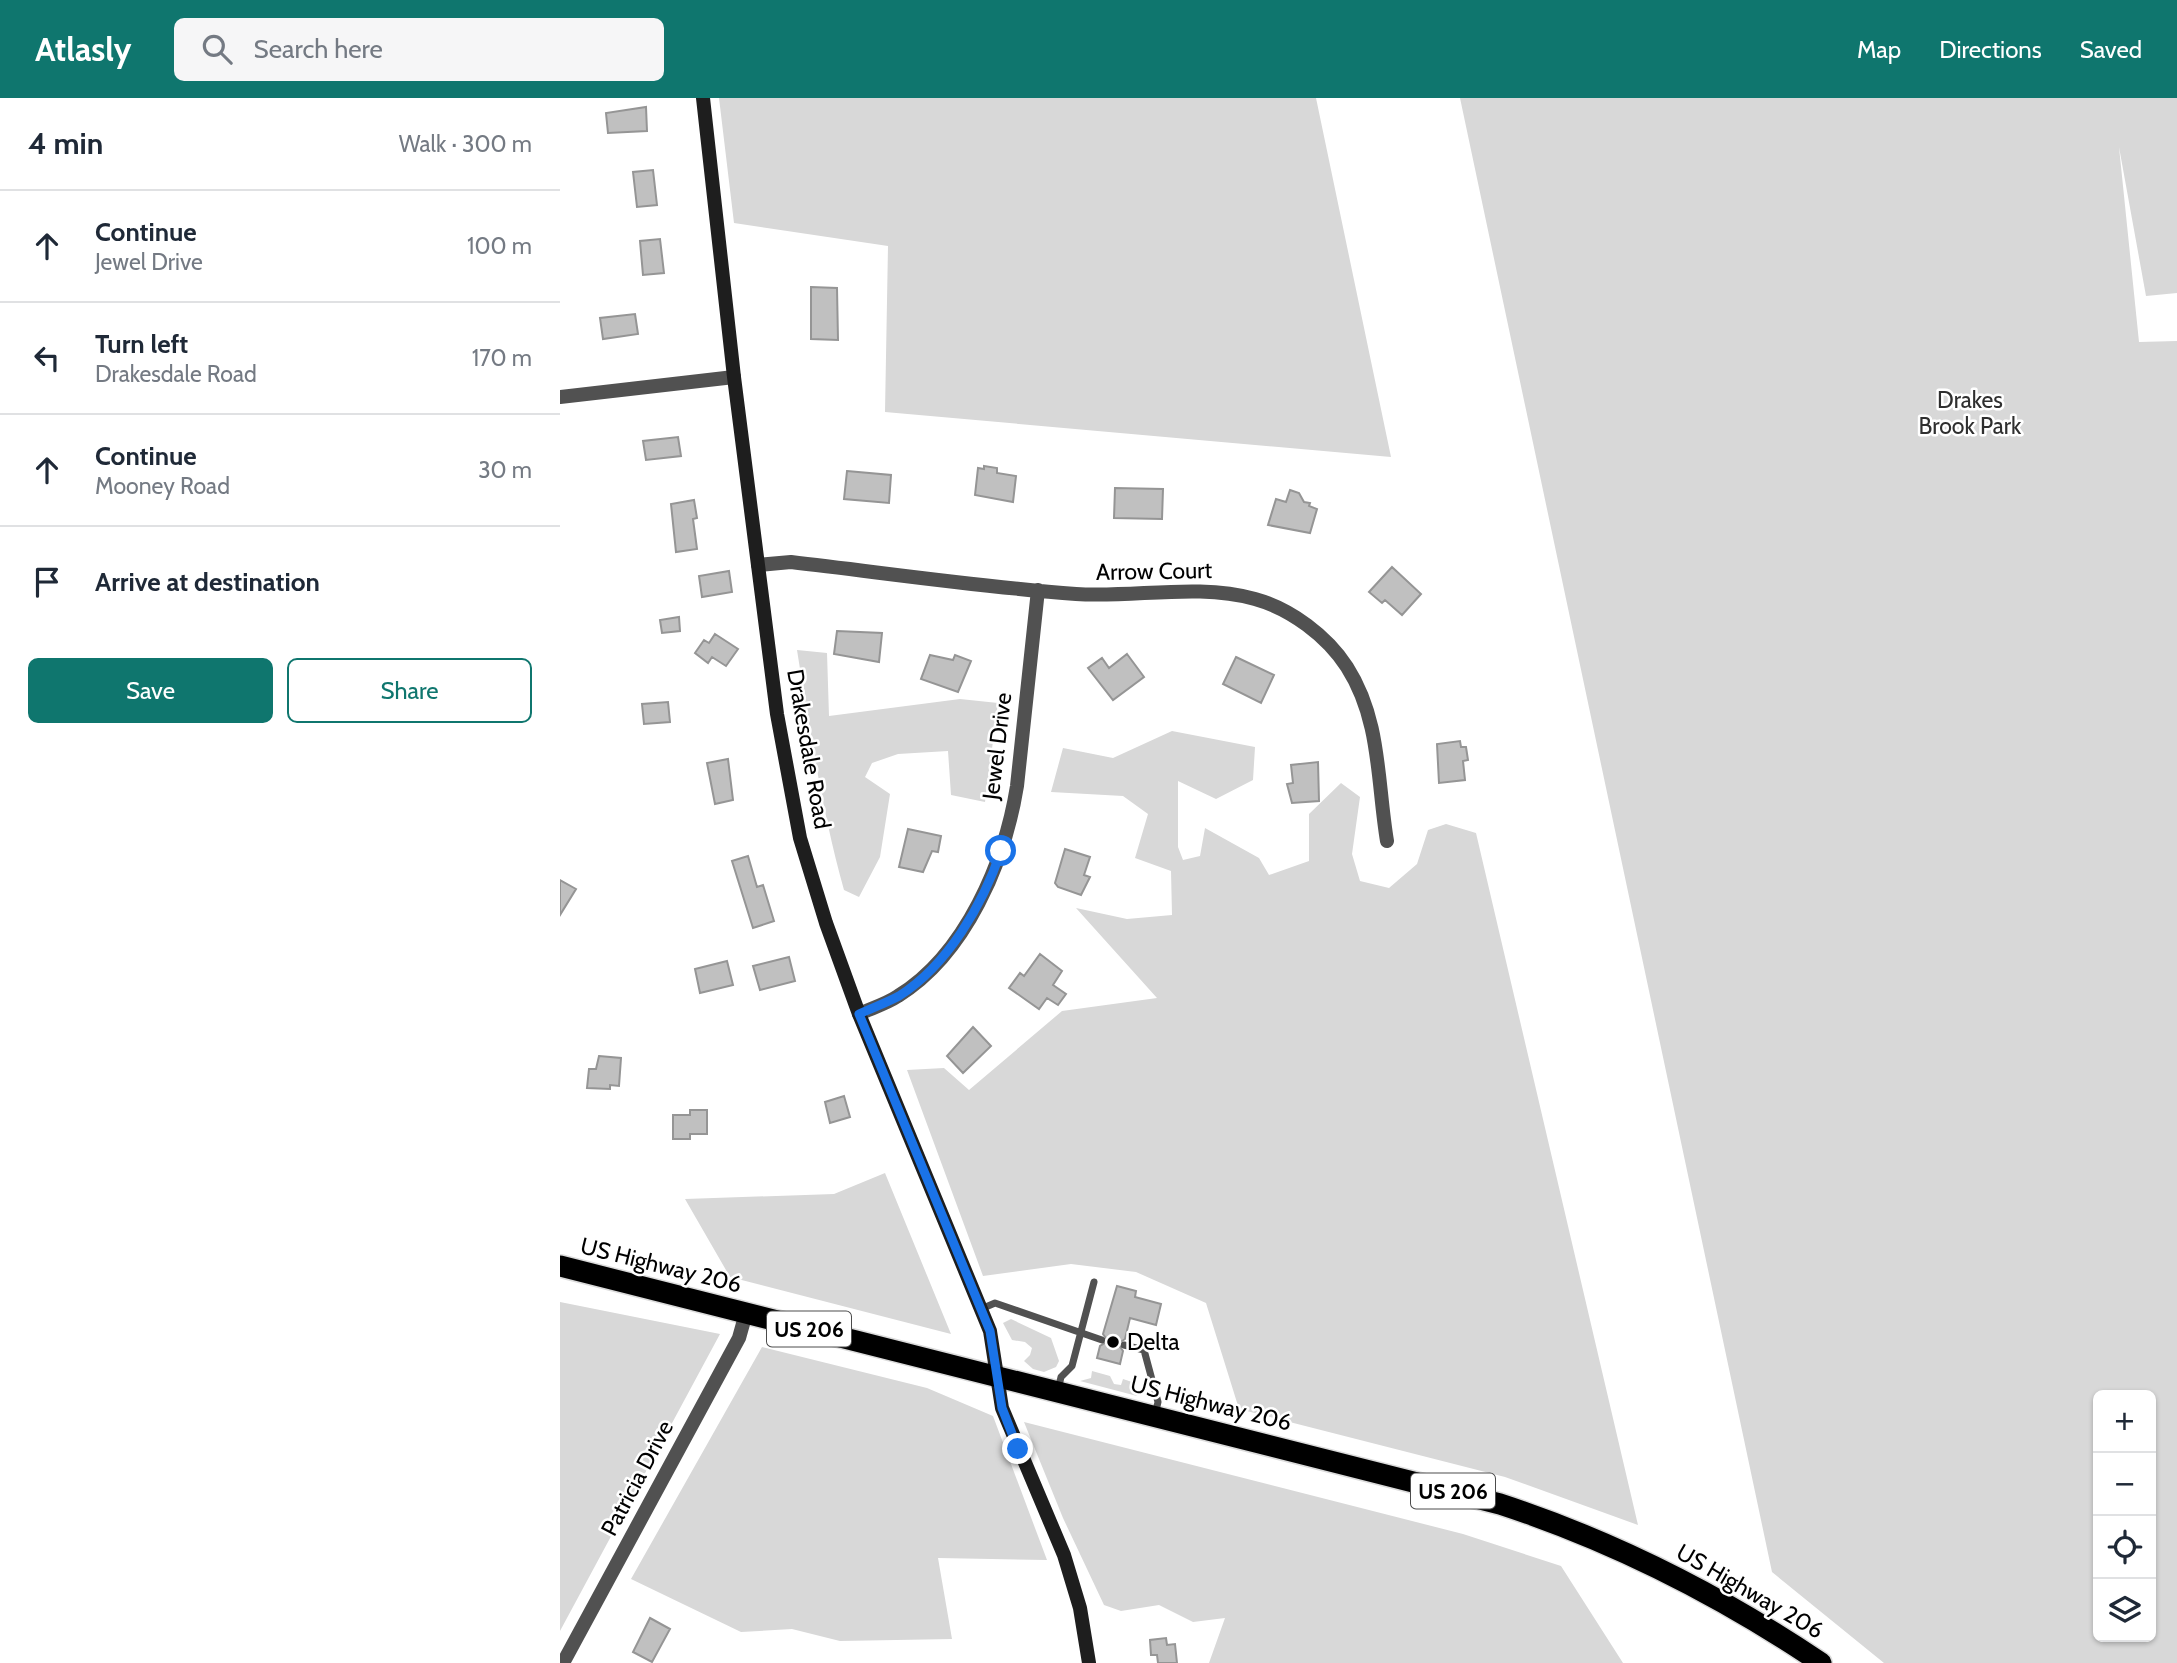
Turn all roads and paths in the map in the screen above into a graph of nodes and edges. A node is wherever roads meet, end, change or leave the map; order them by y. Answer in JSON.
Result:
{"nodes":[{"id":1,"x":703,"y":98,"type":"edge"},
{"id":2,"x":734,"y":377,"type":"junction"},
{"id":3,"x":560,"y":397,"type":"edge"},
{"id":4,"x":758,"y":565,"type":"junction"},
{"id":5,"x":1038,"y":590,"type":"junction"},
{"id":6,"x":1387,"y":841,"type":"dead end"},
{"id":7,"x":859,"y":1014,"type":"junction"},
{"id":8,"x":560,"y":1266,"type":"edge"},
{"id":9,"x":1094,"y":1282,"type":"dead end"},
{"id":10,"x":981,"y":1309,"type":"junction"},
{"id":11,"x":746,"y":1313,"type":"junction"},
{"id":12,"x":1080,"y":1334,"type":"junction"},
{"id":13,"x":1102,"y":1340,"type":"dead end"},
{"id":14,"x":1124,"y":1345,"type":"dead end"},
{"id":15,"x":998,"y":1376,"type":"junction"},
{"id":16,"x":1057,"y":1391,"type":"junction"},
{"id":17,"x":1154,"y":1415,"type":"junction"},
{"id":18,"x":563,"y":1663,"type":"edge"},
{"id":19,"x":1089,"y":1663,"type":"edge"},
{"id":20,"x":1821,"y":1663,"type":"edge"}],
"edges":[{"from":1,"to":2,"type":"main road","name":"Drakesdale Road"},
{"from":2,"to":3,"type":"street"},
{"from":2,"to":4,"type":"main road","name":"Drakesdale Road"},
{"from":4,"to":5,"type":"street","name":"Arrow Court"},
{"from":4,"to":7,"type":"main road","name":"Drakesdale Road"},
{"from":5,"to":6,"type":"street","name":"Arrow Court"},
{"from":5,"to":7,"type":"street","name":"Jewel Drive"},
{"from":7,"to":10,"type":"main road","name":"Drakesdale Road"},
{"from":8,"to":11,"type":"highway","name":"US Highway 206","number":"US 206"},
{"from":9,"to":12,"type":"lane"},
{"from":10,"to":12,"type":"lane"},
{"from":10,"to":15,"type":"main road","name":"Drakesdale Road"},
{"from":11,"to":15,"type":"highway","name":"US Highway 206","number":"US 206"},
{"from":11,"to":18,"type":"street","name":"Patricia Drive"},
{"from":12,"to":13,"type":"lane"},
{"from":12,"to":16,"type":"lane"},
{"from":14,"to":17,"type":"lane"},
{"from":15,"to":16,"type":"highway","name":"US Highway 206","number":"US 206"},
{"from":15,"to":19,"type":"main road","name":"Drakesdale Road"},
{"from":16,"to":17,"type":"highway","name":"US Highway 206","number":"US 206"},
{"from":17,"to":20,"type":"highway","name":"US Highway 206","number":"US 206"}]}
